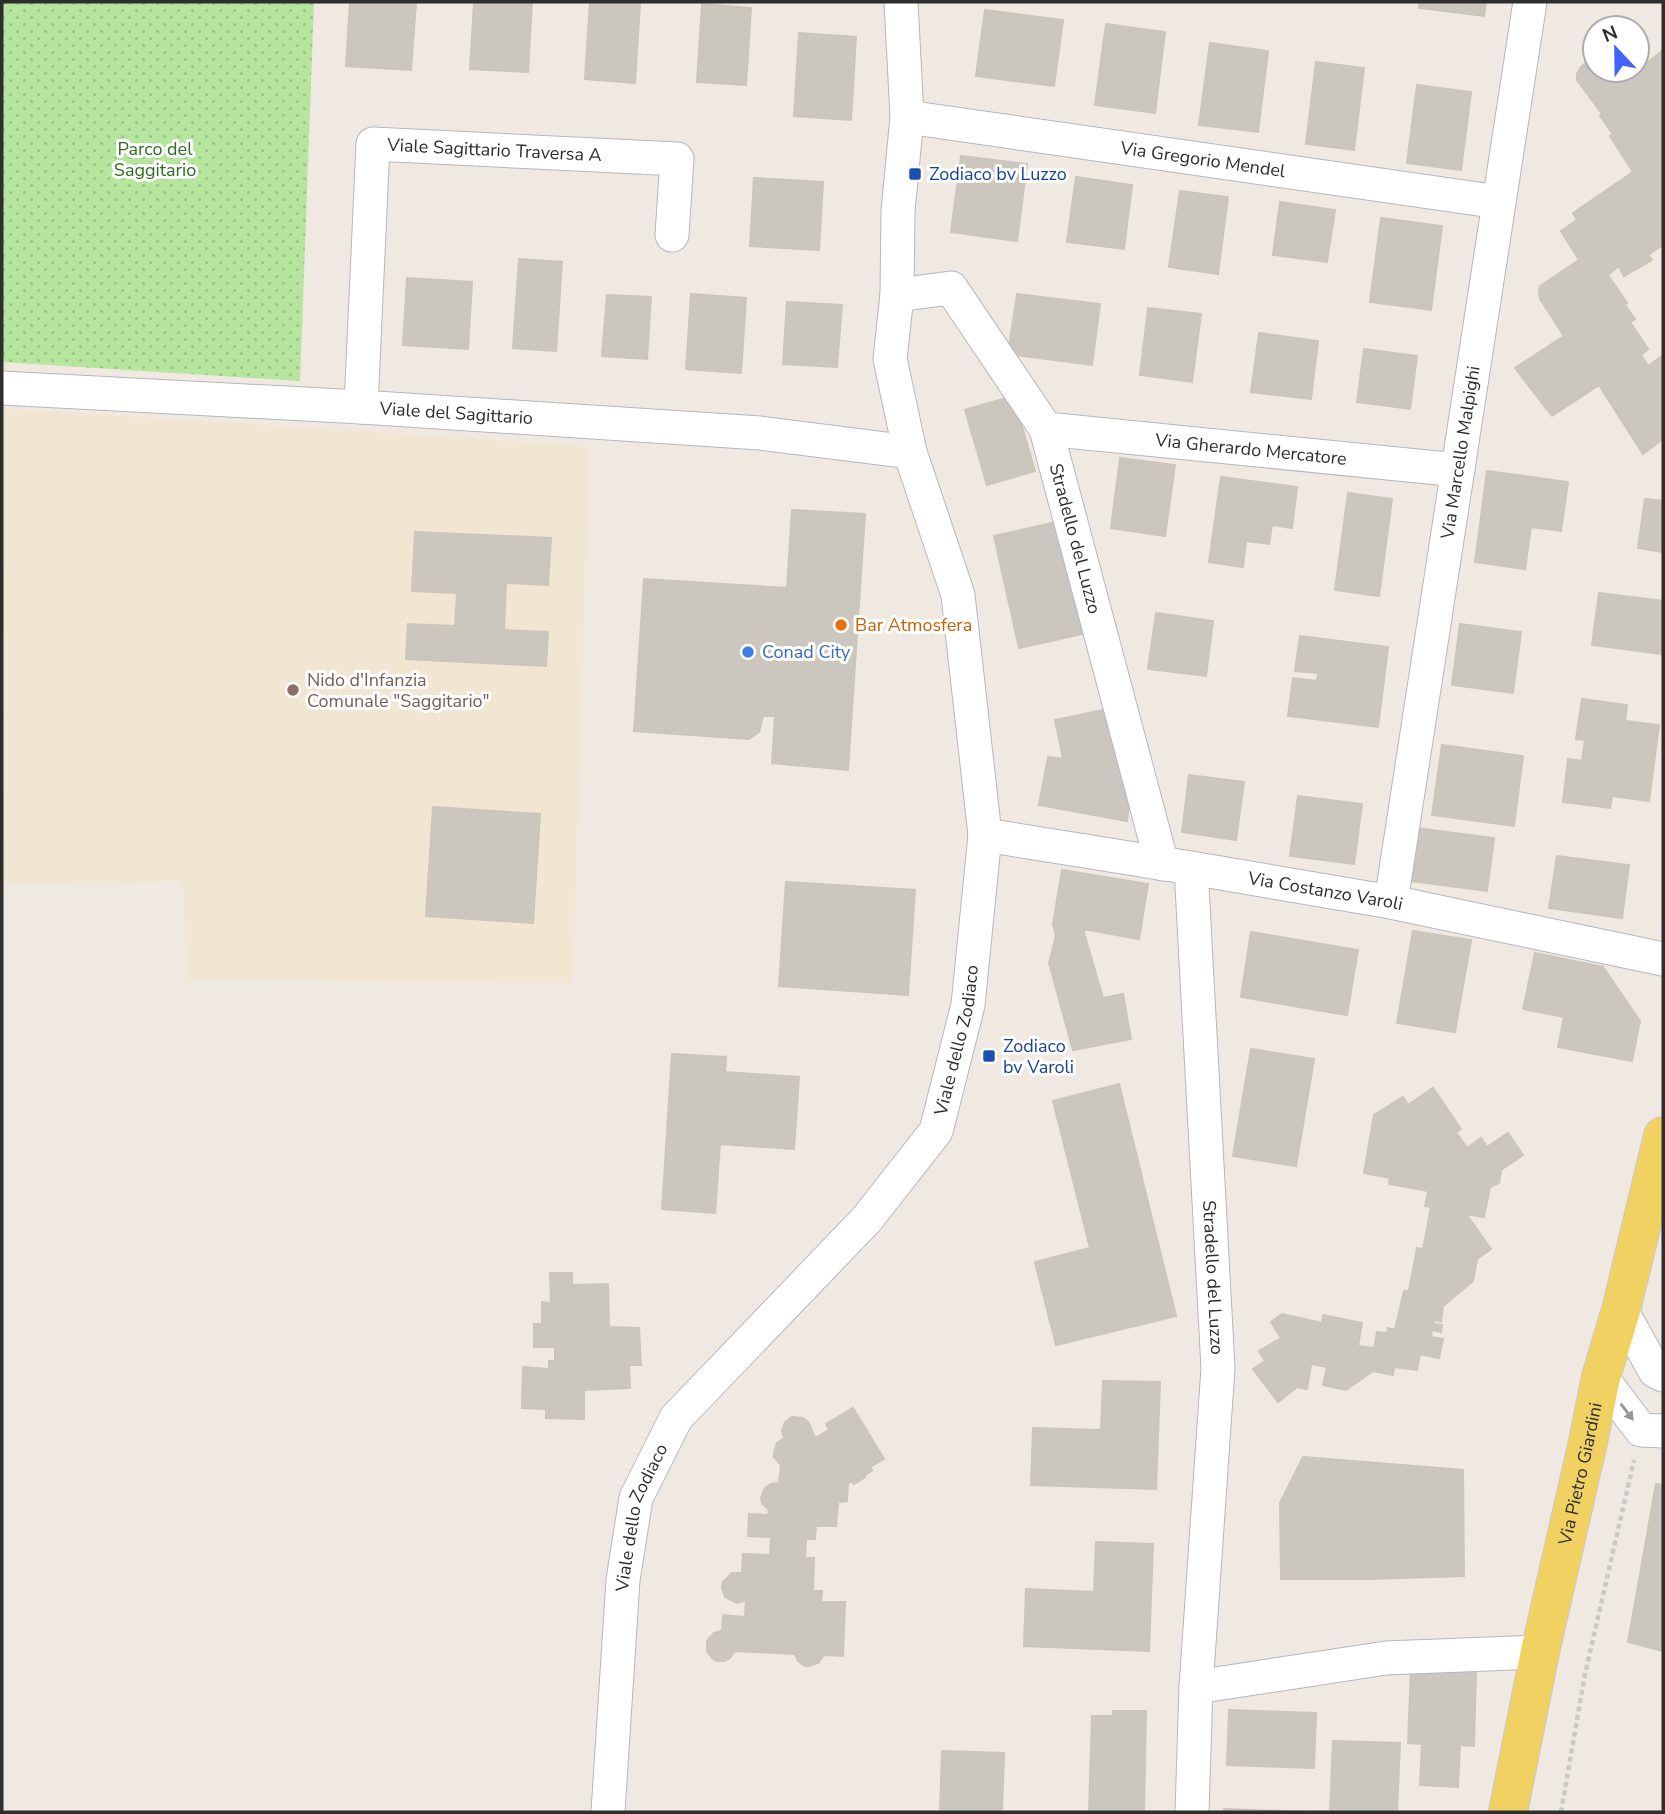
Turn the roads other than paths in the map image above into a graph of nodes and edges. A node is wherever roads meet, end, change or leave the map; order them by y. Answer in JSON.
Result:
{"nodes":[{"id":1,"x":901,"y":2,"type":"edge"},
{"id":2,"x":1530,"y":2,"type":"edge"},
{"id":3,"x":907,"y":117,"type":"junction"},
{"id":4,"x":1499,"y":202,"type":"junction"},
{"id":5,"x":672,"y":235,"type":"dead end"},
{"id":6,"x":897,"y":295,"type":"junction"},
{"id":7,"x":2,"y":388,"type":"edge"},
{"id":8,"x":361,"y":407,"type":"junction"},
{"id":9,"x":1046,"y":429,"type":"junction"},
{"id":10,"x":911,"y":452,"type":"junction"},
{"id":11,"x":1458,"y":470,"type":"junction"},
{"id":12,"x":985,"y":835,"type":"junction"},
{"id":13,"x":1177,"y":866,"type":"junction"},
{"id":14,"x":1391,"y":902,"type":"junction"},
{"id":15,"x":1663,"y":959,"type":"edge"},
{"id":16,"x":1663,"y":1136,"type":"edge"},
{"id":17,"x":1620,"y":1310,"type":"junction"},
{"id":18,"x":1659,"y":1373,"type":"edge"},
{"id":19,"x":1601,"y":1377,"type":"junction"},
{"id":20,"x":1652,"y":1430,"type":"edge"},
{"id":21,"x":1539,"y":1652,"type":"junction"},
{"id":22,"x":1196,"y":1687,"type":"junction"},
{"id":23,"x":608,"y":1812,"type":"edge"},
{"id":24,"x":1192,"y":1812,"type":"edge"},
{"id":25,"x":1508,"y":1812,"type":"edge"}],
"edges":[{"from":1,"to":3,"type":"street"},
{"from":2,"to":4,"type":"street","name":"Via Marcello Malpighi"},
{"from":3,"to":4,"type":"street","name":"Via Gregorio Mendel"},
{"from":3,"to":6,"type":"street","name":"Viale dello Zodiaco"},
{"from":4,"to":11,"type":"street","name":"Via Marcello Malpighi"},
{"from":5,"to":8,"type":"street","name":"Viale Sagittario Traversa A"},
{"from":6,"to":9,"type":"street","name":"Stradello del Luzzo"},
{"from":6,"to":10,"type":"street","name":"Viale dello Zodiaco"},
{"from":7,"to":8,"type":"street","name":"Viale del Sagittario"},
{"from":8,"to":10,"type":"street","name":"Viale del Sagittario"},
{"from":9,"to":11,"type":"street","name":"Via Gherardo Mercatore"},
{"from":9,"to":13,"type":"street","name":"Stradello del Luzzo"},
{"from":10,"to":12,"type":"street","name":"Viale dello Zodiaco"},
{"from":11,"to":14,"type":"street","name":"Via Marcello Malpighi"},
{"from":12,"to":13,"type":"street","name":"Via Costanzo Varoli"},
{"from":12,"to":23,"type":"street","name":"Viale dello Zodiaco"},
{"from":13,"to":14,"type":"street","name":"Via Costanzo Varoli"},
{"from":13,"to":22,"type":"street","name":"Stradello del Luzzo"},
{"from":14,"to":15,"type":"street","name":"Via Costanzo Varoli"},
{"from":16,"to":17,"type":"main road","name":"Via Pietro Giardini"},
{"from":17,"to":18,"type":"street"},
{"from":17,"to":19,"type":"main road","name":"Via Pietro Giardini"},
{"from":18,"to":19,"type":"street"},
{"from":19,"to":20,"type":"street","one_way":true},
{"from":19,"to":21,"type":"main road","name":"Via Pietro Giardini"},
{"from":21,"to":22,"type":"street"},
{"from":21,"to":25,"type":"main road","name":"Via Pietro Giardini"},
{"from":22,"to":24,"type":"street","name":"Stradello del Luzzo"}]}
